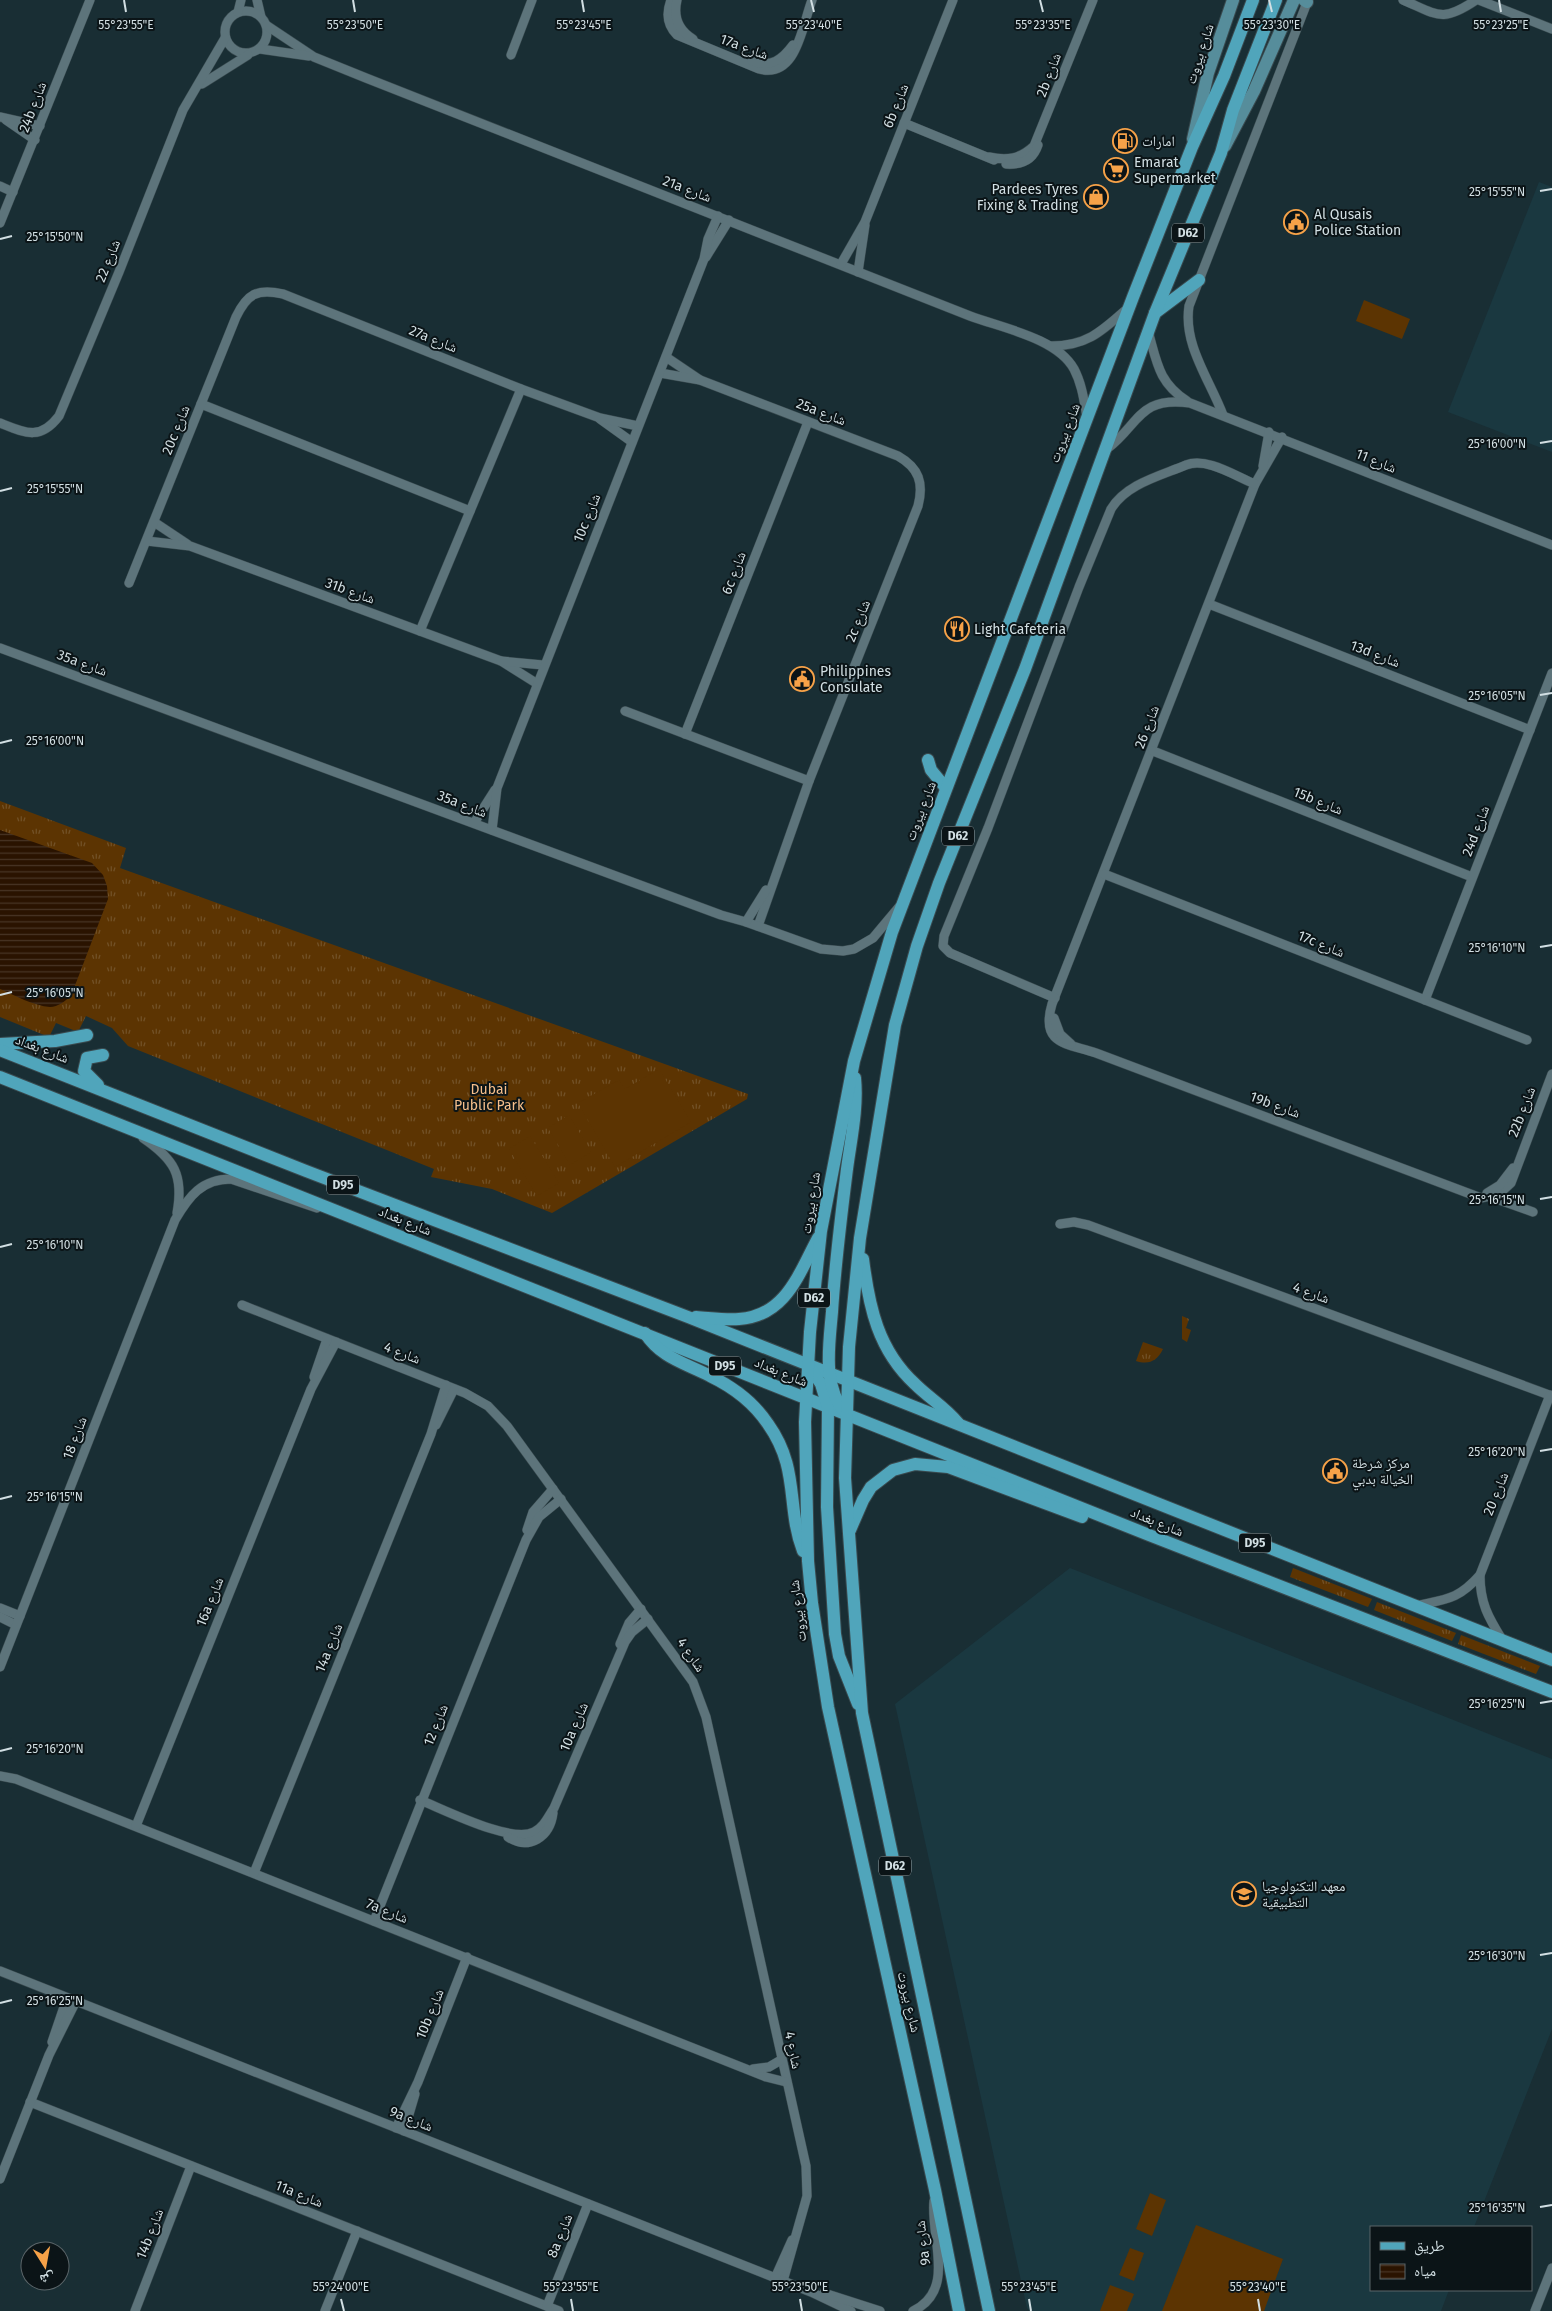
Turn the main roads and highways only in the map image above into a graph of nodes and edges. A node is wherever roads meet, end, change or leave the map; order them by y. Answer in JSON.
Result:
{"nodes":[{"id":1,"x":1233,"y":0,"type":"edge"},
{"id":2,"x":1253,"y":0,"type":"edge"},
{"id":3,"x":1276,"y":0,"type":"edge"},
{"id":4,"x":1304,"y":0,"type":"edge"},
{"id":5,"x":1192,"y":147,"type":"junction"},
{"id":6,"x":1221,"y":153,"type":"junction"},
{"id":7,"x":1199,"y":280,"type":"road end"},
{"id":8,"x":1155,"y":313,"type":"junction"},
{"id":9,"x":928,"y":760,"type":"dead end"},
{"id":10,"x":946,"y":788,"type":"junction"},
{"id":11,"x":87,"y":1036,"type":"dead end"},
{"id":12,"x":0,"y":1044,"type":"edge"},
{"id":13,"x":0,"y":1050,"type":"edge"},
{"id":14,"x":103,"y":1055,"type":"dead end"},
{"id":15,"x":854,"y":1061,"type":"junction"},
{"id":16,"x":0,"y":1077,"type":"edge"},
{"id":17,"x":104,"y":1090,"type":"junction"},
{"id":18,"x":821,"y":1231,"type":"junction"},
{"id":19,"x":860,"y":1238,"type":"junction"},
{"id":20,"x":688,"y":1317,"type":"junction"},
{"id":21,"x":645,"y":1333,"type":"junction"},
{"id":22,"x":808,"y":1365,"type":"junction"},
{"id":23,"x":829,"y":1373,"type":"junction"},
{"id":24,"x":848,"y":1381,"type":"junction"},
{"id":25,"x":806,"y":1398,"type":"junction"},
{"id":26,"x":828,"y":1407,"type":"junction"},
{"id":27,"x":846,"y":1414,"type":"junction"},
{"id":28,"x":959,"y":1425,"type":"junction"},
{"id":29,"x":848,"y":1535,"type":"junction"},
{"id":30,"x":1150,"y":1535,"type":"junction"},
{"id":31,"x":808,"y":1561,"type":"junction"},
{"id":32,"x":1552,"y":1660,"type":"edge"},
{"id":33,"x":1552,"y":1692,"type":"edge"},
{"id":34,"x":862,"y":1713,"type":"junction"},
{"id":35,"x":959,"y":2311,"type":"edge"},
{"id":36,"x":989,"y":2311,"type":"edge"}],
"edges":[{"from":1,"to":5,"type":"main road","name":"شارع بيروت","number":"D62"},
{"from":2,"to":5,"type":"main road","name":"شارع بيروت","number":"D62"},
{"from":3,"to":6,"type":"main road","name":"شارع بيروت","number":"D62"},
{"from":4,"to":6,"type":"main road","name":"شارع بيروت","number":"D62"},
{"from":5,"to":10,"type":"main road","name":"شارع بيروت","number":"D62"},
{"from":6,"to":8,"type":"main road","name":"شارع بيروت","number":"D62"},
{"from":7,"to":8,"type":"main road"},
{"from":8,"to":19,"type":"main road","name":"شارع بيروت","number":"D62"},
{"from":9,"to":10,"type":"main road"},
{"from":10,"to":15,"type":"main road","name":"شارع بيروت","number":"D62"},
{"from":11,"to":12,"type":"main road"},
{"from":13,"to":17,"type":"main road","name":"شارع بغداد","number":"D95"},
{"from":14,"to":17,"type":"main road"},
{"from":15,"to":18,"type":"main road","name":"شارع بيروت","number":"D62"},
{"from":15,"to":23,"type":"main road"},
{"from":16,"to":21,"type":"main road","name":"شارع بغداد","number":"D95"},
{"from":17,"to":20,"type":"main road","name":"شارع بغداد","number":"D95"},
{"from":18,"to":20,"type":"main road"},
{"from":18,"to":22,"type":"main road","name":"شارع بيروت","number":"D62"},
{"from":19,"to":24,"type":"main road","name":"شارع بيروت","number":"D62"},
{"from":19,"to":28,"type":"main road"},
{"from":20,"to":22,"type":"main road","name":"شارع بغداد","number":"D95"},
{"from":21,"to":25,"type":"main road","name":"شارع بغداد","number":"D95"},
{"from":21,"to":31,"type":"main road"},
{"from":22,"to":23,"type":"main road","name":"شارع بغداد","number":"D95"},
{"from":22,"to":25,"type":"main road","name":"شارع بيروت","number":"D62"},
{"from":22,"to":26,"type":"main road"},
{"from":23,"to":24,"type":"main road","name":"شارع بغداد","number":"D95"},
{"from":23,"to":27,"type":"main road"},
{"from":24,"to":27,"type":"main road","name":"شارع بيروت","number":"D62"},
{"from":24,"to":28,"type":"main road","name":"شارع بغداد","number":"D95"},
{"from":25,"to":26,"type":"main road","name":"شارع بغداد","number":"D95"},
{"from":25,"to":31,"type":"main road","name":"شارع بيروت","number":"D62"},
{"from":26,"to":27,"type":"main road","name":"شارع بغداد","number":"D95"},
{"from":26,"to":34,"type":"main road"},
{"from":27,"to":29,"type":"main road","name":"شارع بيروت","number":"D62"},
{"from":27,"to":30,"type":"main road","name":"شارع بغداد","number":"D95"},
{"from":28,"to":32,"type":"main road","name":"شارع بغداد","number":"D95"},
{"from":29,"to":30,"type":"main road"},
{"from":29,"to":34,"type":"main road","name":"شارع بيروت","number":"D62"},
{"from":30,"to":33,"type":"main road","name":"شارع بغداد","number":"D95"},
{"from":31,"to":35,"type":"main road","name":"شارع بيروت","number":"D62"},
{"from":34,"to":36,"type":"main road","name":"شارع بيروت","number":"D62"}]}
